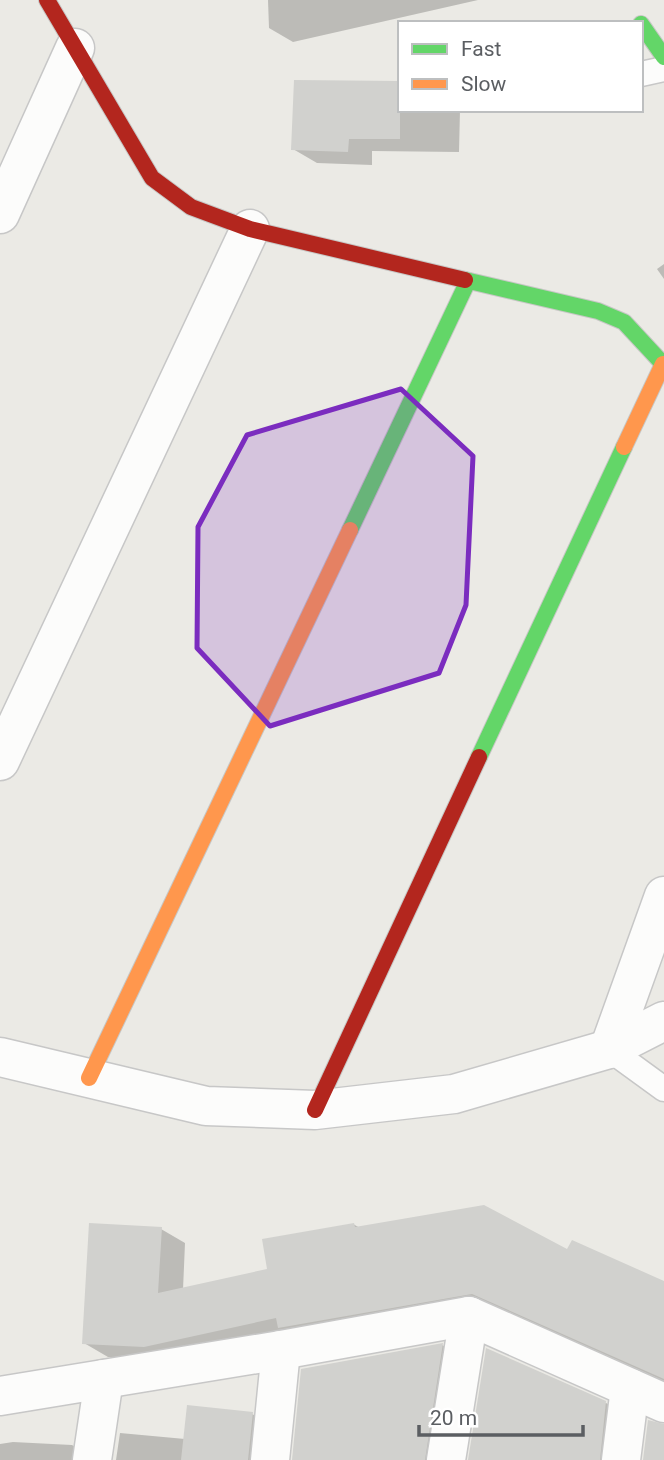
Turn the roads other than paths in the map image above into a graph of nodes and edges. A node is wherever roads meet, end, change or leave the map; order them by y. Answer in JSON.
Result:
{"nodes":[{"id":1,"x":47,"y":0,"type":"edge"},
{"id":2,"x":643,"y":26,"type":"edge"},
{"id":3,"x":75,"y":48,"type":"junction"},
{"id":4,"x":664,"y":57,"type":"edge"},
{"id":5,"x":664,"y":69,"type":"edge"},
{"id":6,"x":643,"y":74,"type":"edge"},
{"id":7,"x":0,"y":214,"type":"edge"},
{"id":8,"x":250,"y":229,"type":"junction"},
{"id":9,"x":468,"y":281,"type":"junction"},
{"id":10,"x":663,"y":364,"type":"edge"},
{"id":11,"x":0,"y":761,"type":"edge"},
{"id":12,"x":664,"y":896,"type":"edge"},
{"id":13,"x":664,"y":1021,"type":"edge"},
{"id":14,"x":609,"y":1049,"type":"junction"},
{"id":15,"x":0,"y":1057,"type":"edge"},
{"id":16,"x":89,"y":1078,"type":"junction"},
{"id":17,"x":664,"y":1089,"type":"edge"},
{"id":18,"x":315,"y":1110,"type":"junction"},
{"id":19,"x":469,"y":1316,"type":"junction"},
{"id":20,"x":281,"y":1350,"type":"junction"},
{"id":21,"x":104,"y":1379,"type":"junction"},
{"id":22,"x":629,"y":1388,"type":"junction"},
{"id":23,"x":0,"y":1396,"type":"edge"},
{"id":24,"x":664,"y":1403,"type":"edge"},
{"id":25,"x":92,"y":1460,"type":"edge"},
{"id":26,"x":270,"y":1460,"type":"edge"},
{"id":27,"x":446,"y":1460,"type":"edge"},
{"id":28,"x":621,"y":1460,"type":"edge"}],
"edges":[{"from":1,"to":3,"type":"street"},
{"from":2,"to":4,"type":"street"},
{"from":3,"to":7,"type":"street"},
{"from":3,"to":8,"type":"street"},
{"from":5,"to":6,"type":"lane"},
{"from":8,"to":9,"type":"street"},
{"from":8,"to":11,"type":"street"},
{"from":9,"to":10,"type":"street"},
{"from":9,"to":16,"type":"street"},
{"from":10,"to":18,"type":"street"},
{"from":12,"to":14,"type":"street"},
{"from":13,"to":14,"type":"street"},
{"from":14,"to":17,"type":"lane"},
{"from":14,"to":18,"type":"street"},
{"from":15,"to":16,"type":"street"},
{"from":16,"to":18,"type":"street"},
{"from":19,"to":20,"type":"street"},
{"from":19,"to":22,"type":"street"},
{"from":19,"to":27,"type":"street"},
{"from":20,"to":21,"type":"street"},
{"from":20,"to":26,"type":"street"},
{"from":21,"to":23,"type":"street"},
{"from":21,"to":25,"type":"street"},
{"from":22,"to":24,"type":"street"},
{"from":22,"to":28,"type":"street"}]}
